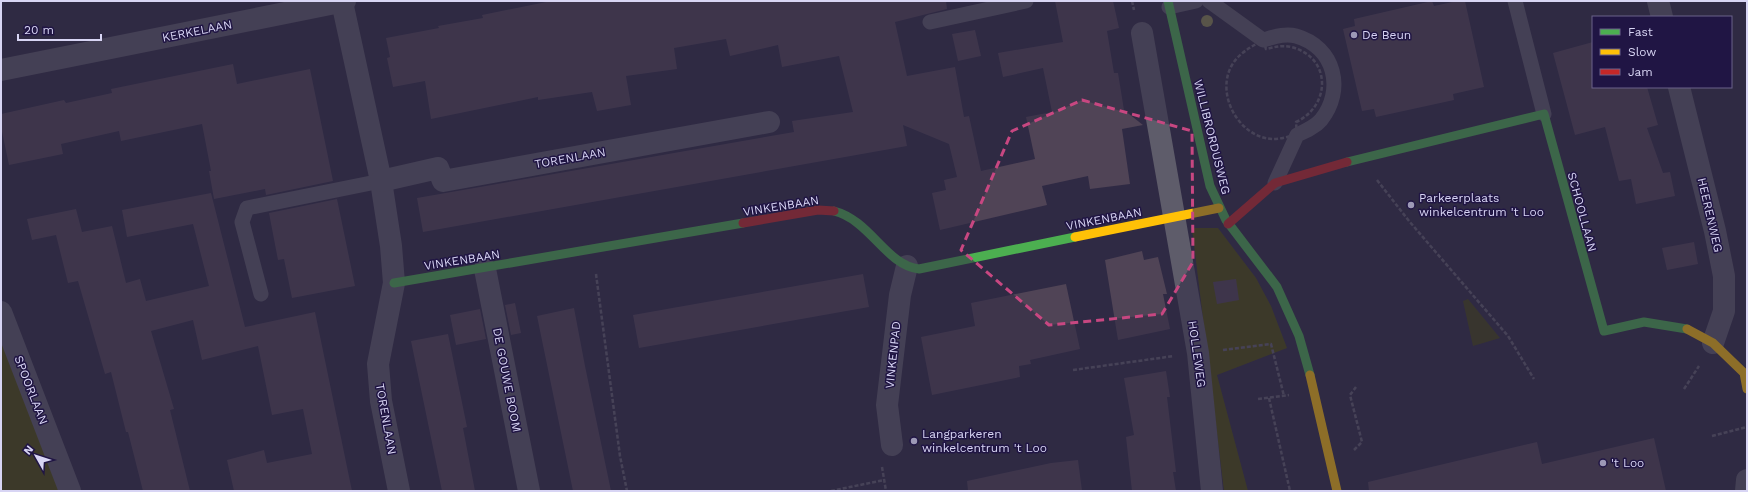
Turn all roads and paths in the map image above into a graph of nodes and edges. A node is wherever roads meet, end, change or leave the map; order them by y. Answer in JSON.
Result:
{"nodes":[{"id":1,"x":344,"y":1,"type":"edge"},
{"id":2,"x":1026,"y":1,"type":"edge"},
{"id":3,"x":1196,"y":1,"type":"edge"},
{"id":4,"x":1209,"y":1,"type":"edge"},
{"id":5,"x":1515,"y":1,"type":"edge"},
{"id":6,"x":1658,"y":1,"type":"edge"},
{"id":7,"x":1168,"y":4,"type":"edge"},
{"id":8,"x":1662,"y":16,"type":"edge"},
{"id":9,"x":930,"y":22,"type":"dead end"},
{"id":10,"x":1142,"y":33,"type":"dead end"},
{"id":11,"x":1263,"y":40,"type":"junction"},
{"id":12,"x":1,"y":70,"type":"edge"},
{"id":13,"x":1679,"y":88,"type":"edge"},
{"id":14,"x":1544,"y":114,"type":"junction"},
{"id":15,"x":769,"y":122,"type":"dead end"},
{"id":16,"x":1297,"y":134,"type":"junction"},
{"id":17,"x":1360,"y":158,"type":"junction"},
{"id":18,"x":381,"y":181,"type":"junction"},
{"id":19,"x":1275,"y":183,"type":"junction"},
{"id":20,"x":1219,"y":208,"type":"junction"},
{"id":21,"x":1176,"y":217,"type":"junction"},
{"id":22,"x":1228,"y":224,"type":"junction"},
{"id":23,"x":593,"y":250,"type":"junction"},
{"id":24,"x":907,"y":266,"type":"junction"},
{"id":25,"x":485,"y":269,"type":"junction"},
{"id":26,"x":394,"y":283,"type":"junction"},
{"id":27,"x":261,"y":294,"type":"dead end"},
{"id":28,"x":1,"y":312,"type":"edge"},
{"id":29,"x":1713,"y":342,"type":"junction"},
{"id":30,"x":1198,"y":353,"type":"junction"},
{"id":31,"x":1073,"y":370,"type":"dead end"},
{"id":32,"x":1692,"y":378,"type":"dead end"},
{"id":33,"x":1534,"y":379,"type":"dead end"},
{"id":34,"x":1356,"y":387,"type":"dead end"},
{"id":35,"x":1684,"y":389,"type":"dead end"},
{"id":36,"x":1747,"y":389,"type":"edge"},
{"id":37,"x":1296,"y":394,"type":"dead end"},
{"id":38,"x":1284,"y":396,"type":"junction"},
{"id":39,"x":1269,"y":398,"type":"junction"},
{"id":40,"x":1258,"y":399,"type":"dead end"},
{"id":41,"x":1747,"y":427,"type":"edge"},
{"id":42,"x":1712,"y":436,"type":"dead end"},
{"id":43,"x":892,"y":445,"type":"dead end"},
{"id":44,"x":1352,"y":451,"type":"dead end"},
{"id":45,"x":884,"y":480,"type":"dead end"},
{"id":46,"x":1747,"y":480,"type":"edge"},
{"id":47,"x":70,"y":491,"type":"edge"},
{"id":48,"x":399,"y":491,"type":"edge"},
{"id":49,"x":529,"y":491,"type":"edge"},
{"id":50,"x":627,"y":491,"type":"edge"},
{"id":51,"x":831,"y":491,"type":"edge"},
{"id":52,"x":1212,"y":491,"type":"edge"},
{"id":53,"x":1290,"y":491,"type":"edge"},
{"id":54,"x":1337,"y":491,"type":"edge"},
{"id":55,"x":1746,"y":491,"type":"edge"}],
"edges":[{"from":1,"to":12,"type":"street","name":"KERKELAAN"},
{"from":1,"to":18,"type":"street","name":"TORENLAAN"},
{"from":2,"to":9,"type":"lane"},
{"from":3,"to":7,"type":"lane"},
{"from":4,"to":11,"type":"lane"},
{"from":5,"to":14,"type":"lane"},
{"from":6,"to":8,"type":"street"},
{"from":7,"to":20,"type":"street","name":"WILLIBRORDUSWEG"},
{"from":10,"to":21,"type":"street","name":"HOLLEWEG"},
{"from":11,"to":16,"type":"path"},
{"from":11,"to":16,"type":"path"},
{"from":11,"to":16,"type":"lane"},
{"from":13,"to":29,"type":"street","name":"HEERENWEG"},
{"from":14,"to":17,"type":"street"},
{"from":14,"to":29,"type":"street","name":"SCHOOLLAAN"},
{"from":15,"to":18,"type":"street","name":"TORENLAAN"},
{"from":16,"to":19,"type":"lane"},
{"from":17,"to":19,"type":"street"},
{"from":17,"to":33,"type":"path"},
{"from":18,"to":26,"type":"street","name":"TORENLAAN"},
{"from":18,"to":27,"type":"lane","name":"TORENLAAN"},
{"from":19,"to":22,"type":"street"},
{"from":20,"to":21,"type":"street"},
{"from":20,"to":22,"type":"street","name":"WILLIBRORDUSWEG"},
{"from":21,"to":24,"type":"street","name":"VINKENBAAN"},
{"from":21,"to":30,"type":"street","name":"HOLLEWEG"},
{"from":22,"to":54,"type":"street","name":"WILLIBRORDUSWEG"},
{"from":23,"to":24,"type":"street","name":"VINKENBAAN"},
{"from":23,"to":25,"type":"street","name":"VINKENBAAN"},
{"from":23,"to":50,"type":"path"},
{"from":24,"to":43,"type":"street","name":"VINKENPAD"},
{"from":25,"to":26,"type":"street","name":"VINKENBAAN"},
{"from":25,"to":49,"type":"street","name":"DE GOUWE BOOM"},
{"from":26,"to":48,"type":"street","name":"TORENLAAN"},
{"from":28,"to":47,"type":"street","name":"SPOORLAAN"},
{"from":29,"to":36,"type":"street","name":"SCHOOLLAAN"},
{"from":30,"to":31,"type":"path"},
{"from":30,"to":38,"type":"path"},
{"from":30,"to":52,"type":"street","name":"HOLLEWEG"},
{"from":32,"to":35,"type":"path"},
{"from":34,"to":44,"type":"path"},
{"from":37,"to":38,"type":"path"},
{"from":38,"to":39,"type":"path"},
{"from":39,"to":40,"type":"path"},
{"from":39,"to":53,"type":"path"},
{"from":41,"to":42,"type":"path"},
{"from":45,"to":51,"type":"path"},
{"from":46,"to":55,"type":"street"}]}
